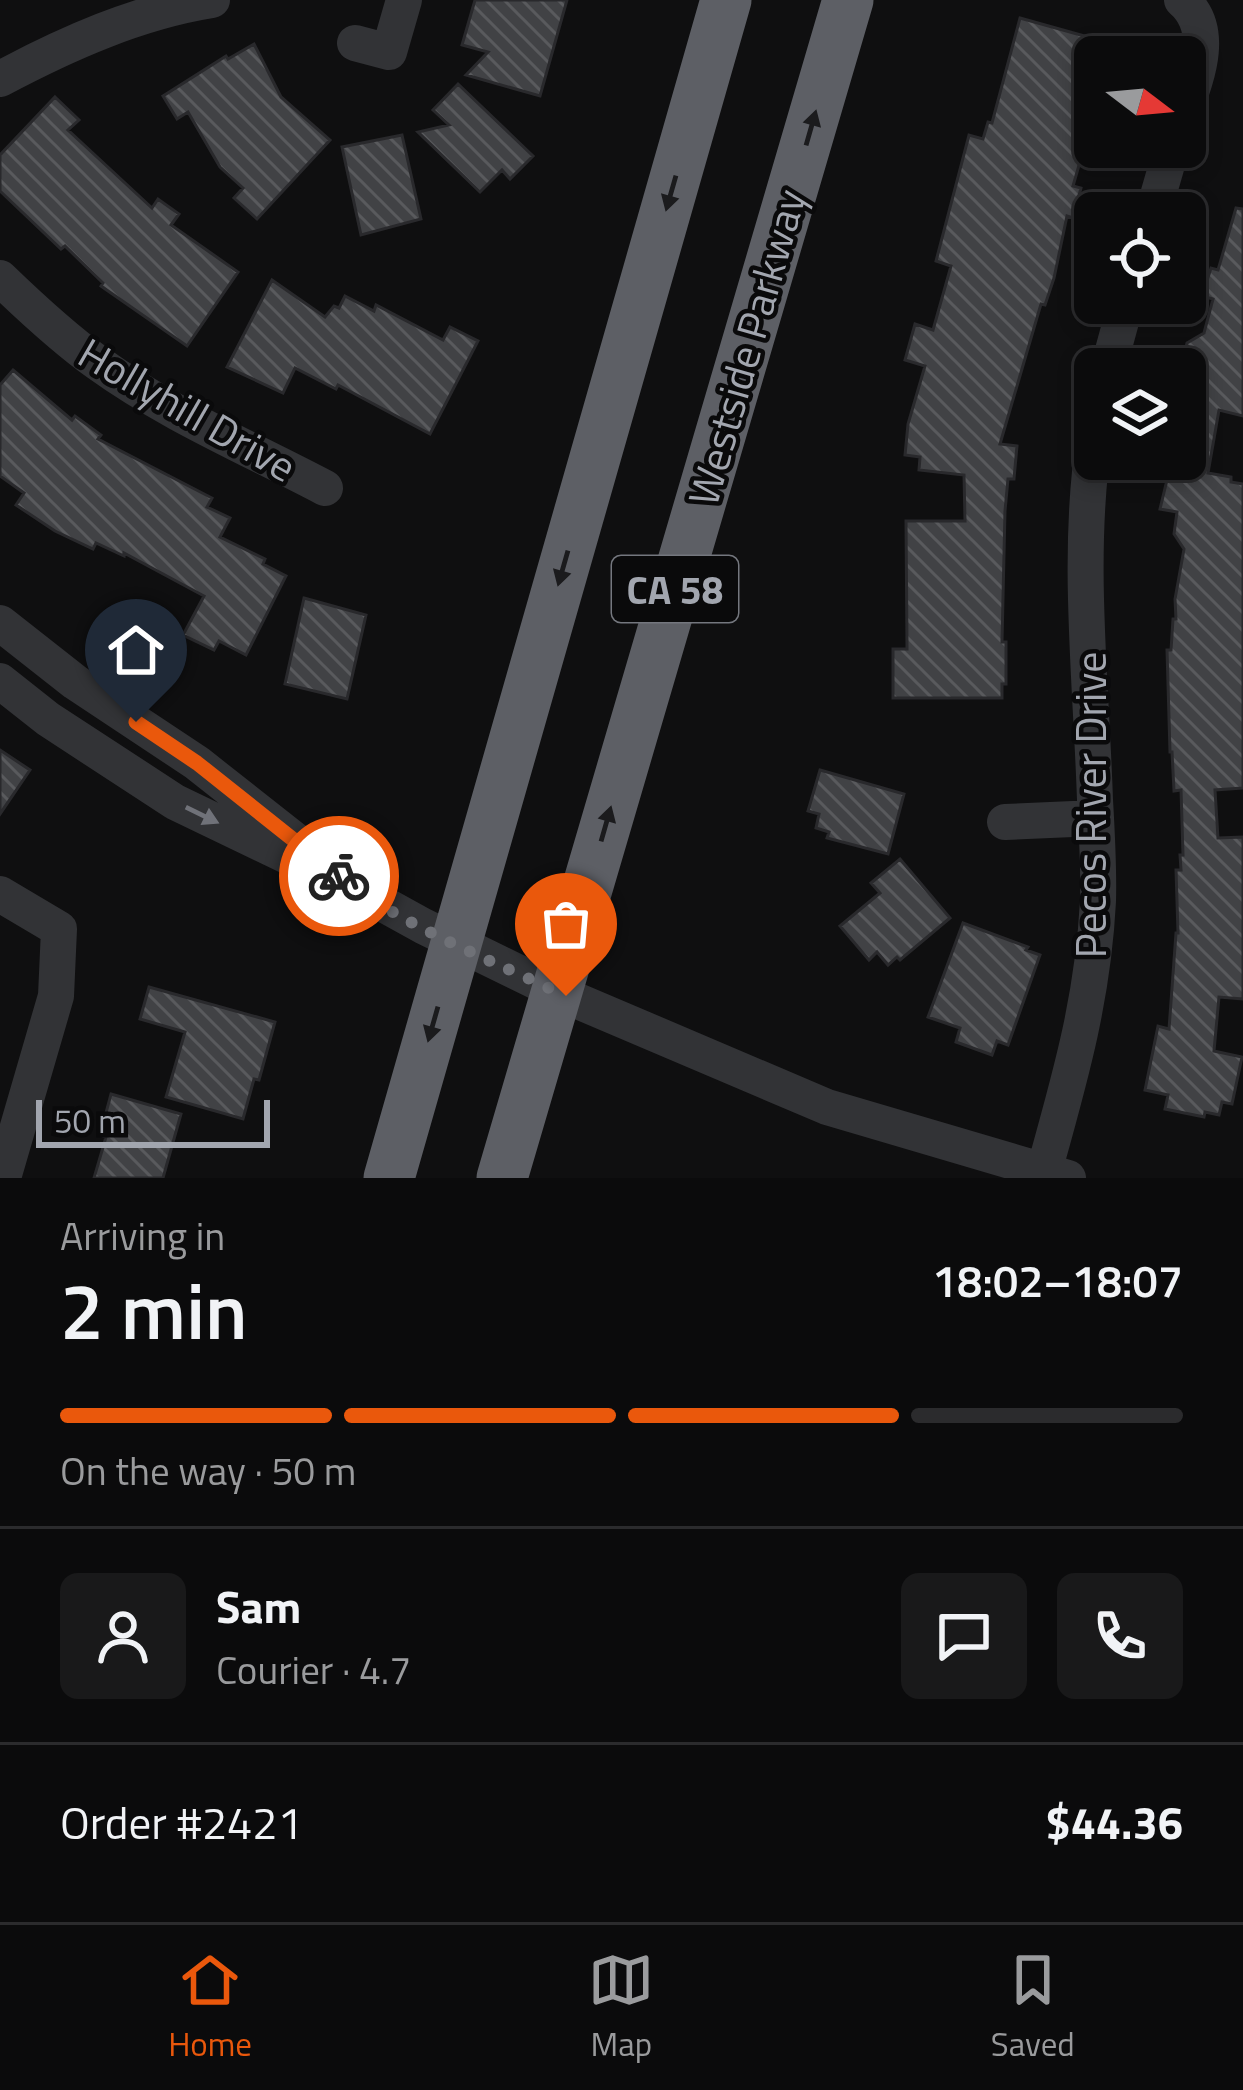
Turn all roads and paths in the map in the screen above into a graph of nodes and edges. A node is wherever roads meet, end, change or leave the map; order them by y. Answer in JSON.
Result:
{"nodes":[{"id":1,"x":212,"y":0,"type":"edge"},
{"id":2,"x":404,"y":0,"type":"edge"},
{"id":3,"x":726,"y":0,"type":"edge"},
{"id":4,"x":848,"y":0,"type":"edge"},
{"id":5,"x":355,"y":43,"type":"dead end"},
{"id":6,"x":0,"y":79,"type":"edge"},
{"id":7,"x":0,"y":278,"type":"edge"},
{"id":8,"x":1088,"y":480,"type":"edge"},
{"id":9,"x":325,"y":488,"type":"dead end"},
{"id":10,"x":0,"y":623,"type":"edge"},
{"id":11,"x":0,"y":681,"type":"edge"},
{"id":12,"x":1096,"y":818,"type":"junction"},
{"id":13,"x":1005,"y":822,"type":"dead end"},
{"id":14,"x":356,"y":889,"type":"junction"},
{"id":15,"x":0,"y":894,"type":"edge"},
{"id":16,"x":1056,"y":1175,"type":"edge"},
{"id":17,"x":3,"y":1178,"type":"edge"},
{"id":18,"x":389,"y":1178,"type":"edge"},
{"id":19,"x":502,"y":1178,"type":"edge"}],
"edges":[{"from":1,"to":6,"type":"street"},
{"from":2,"to":5,"type":"street"},
{"from":3,"to":18,"type":"highway","number":"CA 58","one_way":true},
{"from":19,"to":4,"type":"highway","name":"Westside Parkway","number":"CA 58","one_way":true},
{"from":7,"to":9,"type":"street","name":"Hollyhill Drive"},
{"from":8,"to":12,"type":"street","name":"Pecos River Drive"},
{"from":10,"to":14,"type":"street"},
{"from":11,"to":14,"type":"street","one_way":true},
{"from":12,"to":13,"type":"street"},
{"from":12,"to":16,"type":"street","name":"Pecos River Drive"},
{"from":14,"to":16,"type":"street"},
{"from":15,"to":17,"type":"street"}]}
